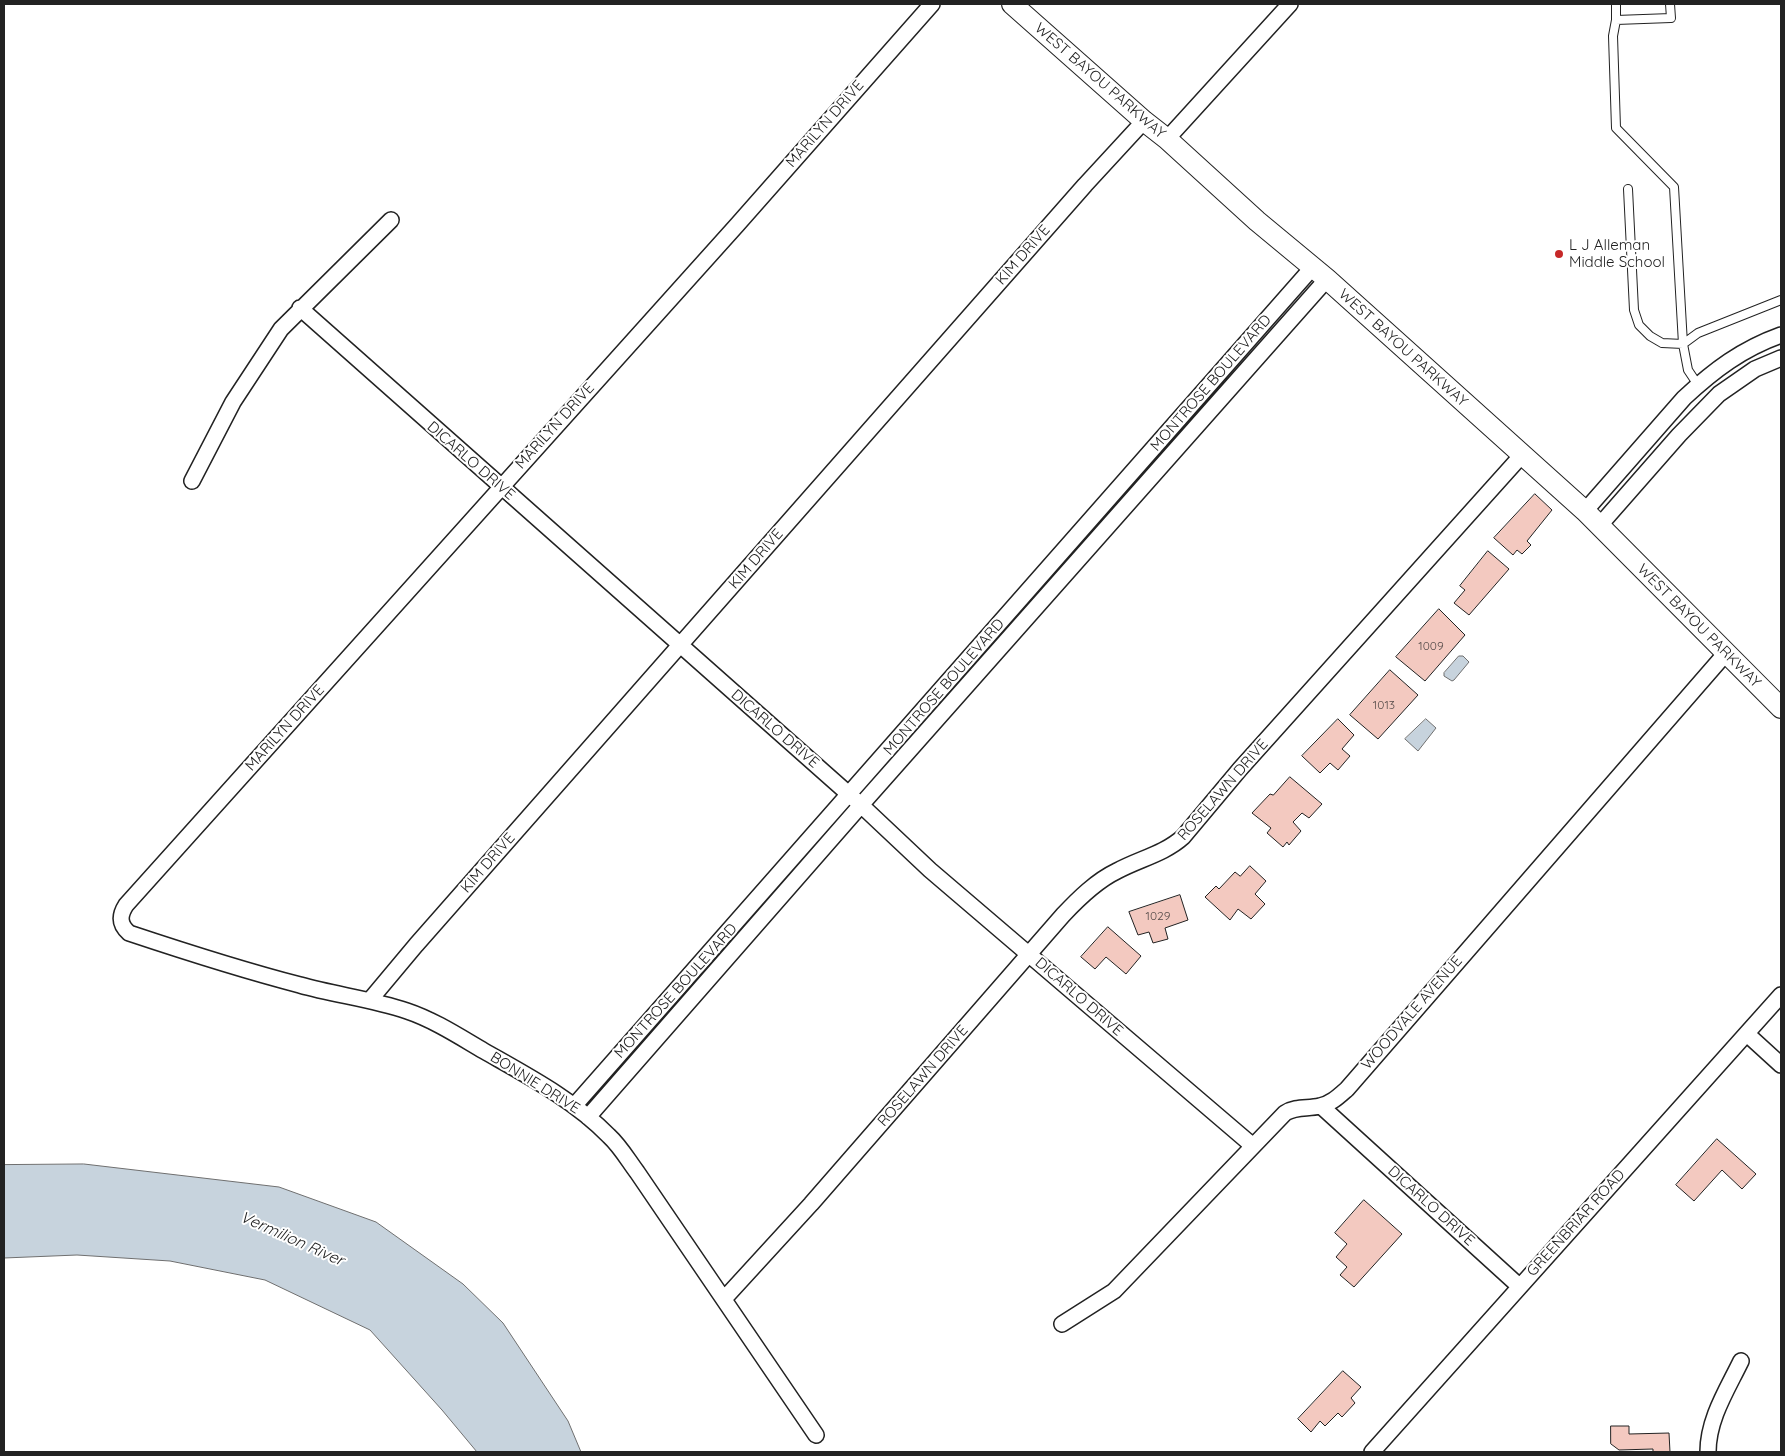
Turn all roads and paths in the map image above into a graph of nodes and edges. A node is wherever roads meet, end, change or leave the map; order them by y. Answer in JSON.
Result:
{"nodes":[{"id":1,"x":932,"y":4,"type":"edge"},
{"id":2,"x":1012,"y":4,"type":"edge"},
{"id":3,"x":1290,"y":4,"type":"edge"},
{"id":4,"x":1616,"y":4,"type":"edge"},
{"id":5,"x":1670,"y":4,"type":"edge"},
{"id":6,"x":1616,"y":20,"type":"junction"},
{"id":7,"x":1144,"y":121,"type":"junction"},
{"id":8,"x":1167,"y":139,"type":"junction"},
{"id":9,"x":1628,"y":189,"type":"dead end"},
{"id":10,"x":391,"y":220,"type":"dead end"},
{"id":11,"x":1319,"y":273,"type":"junction"},
{"id":12,"x":1781,"y":300,"type":"edge"},
{"id":13,"x":300,"y":308,"type":"junction"},
{"id":14,"x":1781,"y":335,"type":"edge"},
{"id":15,"x":1683,"y":344,"type":"junction"},
{"id":16,"x":1781,"y":358,"type":"edge"},
{"id":17,"x":1702,"y":382,"type":"junction"},
{"id":18,"x":1719,"y":394,"type":"junction"},
{"id":19,"x":1522,"y":455,"type":"junction"},
{"id":20,"x":192,"y":481,"type":"dead end"},
{"id":21,"x":501,"y":487,"type":"junction"},
{"id":22,"x":1585,"y":511,"type":"junction"},
{"id":23,"x":1600,"y":526,"type":"junction"},
{"id":24,"x":680,"y":646,"type":"junction"},
{"id":25,"x":1726,"y":654,"type":"junction"},
{"id":26,"x":1781,"y":708,"type":"edge"},
{"id":27,"x":855,"y":800,"type":"junction"},
{"id":28,"x":120,"y":916,"type":"joint"},
{"id":29,"x":1030,"y":954,"type":"junction"},
{"id":30,"x":1781,"y":995,"type":"edge"},
{"id":31,"x":370,"y":1000,"type":"junction"},
{"id":32,"x":1747,"y":1034,"type":"junction"},
{"id":33,"x":1781,"y":1065,"type":"edge"},
{"id":34,"x":574,"y":1106,"type":"junction"},
{"id":35,"x":1321,"y":1106,"type":"junction"},
{"id":36,"x":588,"y":1117,"type":"junction"},
{"id":37,"x":1253,"y":1146,"type":"junction"},
{"id":38,"x":1519,"y":1286,"type":"junction"},
{"id":39,"x":724,"y":1299,"type":"junction"},
{"id":40,"x":1062,"y":1324,"type":"dead end"},
{"id":41,"x":1741,"y":1361,"type":"dead end"},
{"id":42,"x":816,"y":1435,"type":"dead end"},
{"id":43,"x":1372,"y":1452,"type":"edge"},
{"id":44,"x":1708,"y":1452,"type":"edge"}],
"edges":[{"from":1,"to":21,"type":"street","name":"MARILYN DRIVE"},
{"from":2,"to":7,"type":"street","name":"WEST BAYOU PARKWAY"},
{"from":3,"to":8,"type":"street"},
{"from":4,"to":6,"type":"lane"},
{"from":5,"to":6,"type":"lane"},
{"from":6,"to":15,"type":"lane"},
{"from":7,"to":8,"type":"street","name":"WEST BAYOU PARKWAY"},
{"from":7,"to":24,"type":"street","name":"KIM DRIVE"},
{"from":8,"to":11,"type":"street","name":"WEST BAYOU PARKWAY"},
{"from":9,"to":15,"type":"lane"},
{"from":10,"to":13,"type":"street"},
{"from":11,"to":19,"type":"street","name":"WEST BAYOU PARKWAY"},
{"from":11,"to":27,"type":"street","name":"MONTROSE BOULEVARD"},
{"from":12,"to":15,"type":"lane"},
{"from":13,"to":20,"type":"street"},
{"from":13,"to":21,"type":"street","name":"DICARLO DRIVE"},
{"from":14,"to":17,"type":"street"},
{"from":15,"to":17,"type":"lane"},
{"from":16,"to":18,"type":"street"},
{"from":17,"to":18,"type":"street"},
{"from":17,"to":22,"type":"street"},
{"from":18,"to":23,"type":"street"},
{"from":19,"to":22,"type":"street","name":"WEST BAYOU PARKWAY"},
{"from":19,"to":29,"type":"street","name":"ROSELAWN DRIVE"},
{"from":21,"to":24,"type":"street","name":"DICARLO DRIVE"},
{"from":21,"to":28,"type":"street","name":"MARILYN DRIVE"},
{"from":22,"to":23,"type":"street","name":"WEST BAYOU PARKWAY"},
{"from":23,"to":25,"type":"street","name":"WEST BAYOU PARKWAY"},
{"from":24,"to":27,"type":"street","name":"DICARLO DRIVE"},
{"from":24,"to":31,"type":"street","name":"KIM DRIVE"},
{"from":25,"to":26,"type":"street","name":"WEST BAYOU PARKWAY"},
{"from":25,"to":35,"type":"street","name":"WOODVALE AVENUE"},
{"from":27,"to":29,"type":"street","name":"DICARLO DRIVE"},
{"from":27,"to":34,"type":"street","name":"MONTROSE BOULEVARD"},
{"from":27,"to":36,"type":"street","name":"MONTROSE BOULEVARD"},
{"from":28,"to":31,"type":"street","name":"BONNIE DRIVE"},
{"from":29,"to":37,"type":"street","name":"DICARLO DRIVE"},
{"from":29,"to":39,"type":"street","name":"ROSELAWN DRIVE"},
{"from":30,"to":32,"type":"street","name":"GREENBRIAR ROAD"},
{"from":31,"to":34,"type":"street","name":"BONNIE DRIVE"},
{"from":32,"to":33,"type":"street"},
{"from":32,"to":38,"type":"street","name":"GREENBRIAR ROAD"},
{"from":34,"to":36,"type":"street","name":"BONNIE DRIVE"},
{"from":35,"to":37,"type":"street","name":"WOODVALE AVENUE"},
{"from":35,"to":38,"type":"street","name":"DICARLO DRIVE"},
{"from":36,"to":39,"type":"street","name":"BONNIE DRIVE"},
{"from":37,"to":40,"type":"street","name":"WOODVALE AVENUE"},
{"from":38,"to":43,"type":"street","name":"GREENBRIAR ROAD"},
{"from":39,"to":42,"type":"street","name":"BONNIE DRIVE"},
{"from":41,"to":44,"type":"street"}]}
